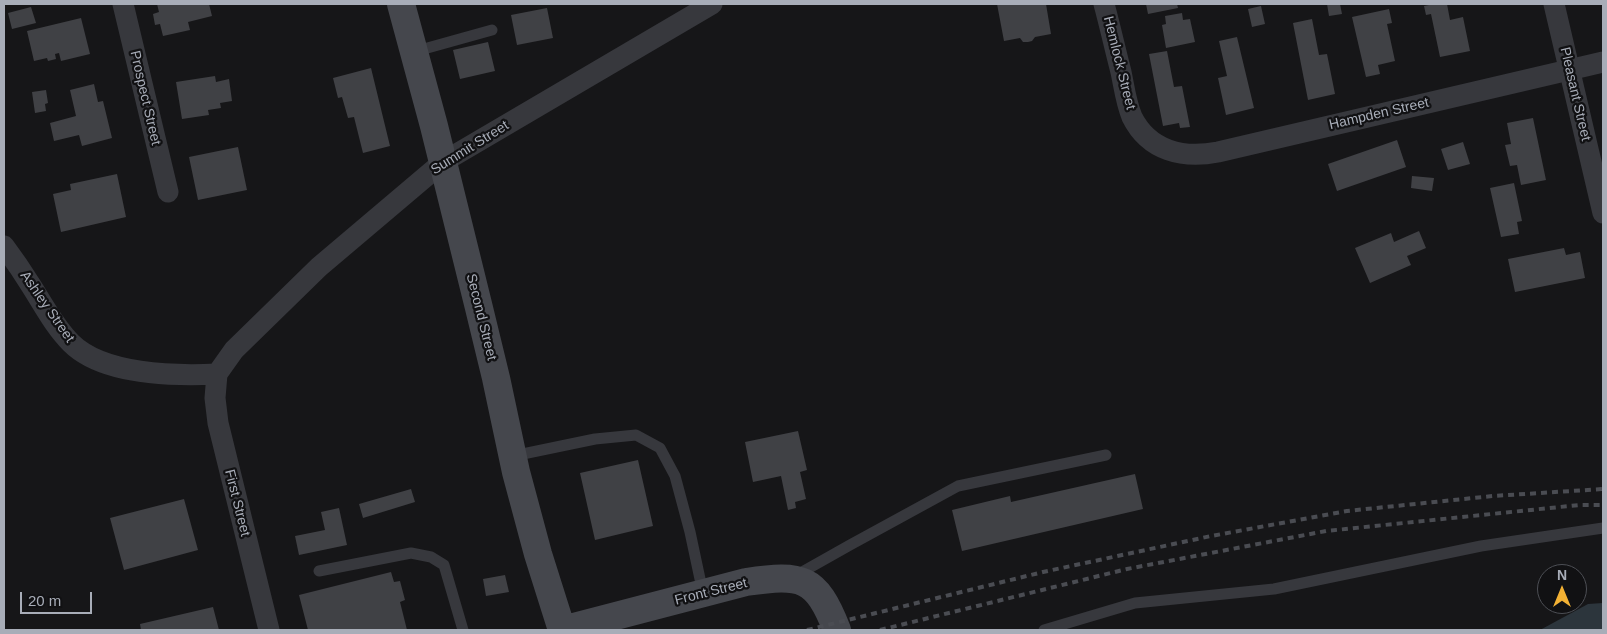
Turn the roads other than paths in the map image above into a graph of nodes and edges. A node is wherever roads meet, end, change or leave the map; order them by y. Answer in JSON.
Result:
{"nodes":[{"id":1,"x":123,"y":4,"type":"edge"},
{"id":2,"x":401,"y":4,"type":"edge"},
{"id":3,"x":712,"y":4,"type":"edge"},
{"id":4,"x":1104,"y":4,"type":"edge"},
{"id":5,"x":1554,"y":4,"type":"edge"},
{"id":6,"x":492,"y":30,"type":"dead end"},
{"id":7,"x":413,"y":52,"type":"junction"},
{"id":8,"x":1603,"y":62,"type":"edge"},
{"id":9,"x":1570,"y":70,"type":"junction"},
{"id":10,"x":1155,"y":144,"type":"joint"},
{"id":11,"x":443,"y":162,"type":"junction"},
{"id":12,"x":168,"y":192,"type":"dead end"},
{"id":13,"x":1603,"y":213,"type":"edge"},
{"id":14,"x":4,"y":246,"type":"edge"},
{"id":15,"x":217,"y":374,"type":"junction"},
{"id":16,"x":1106,"y":455,"type":"dead end"},
{"id":17,"x":513,"y":456,"type":"junction"},
{"id":18,"x":1603,"y":528,"type":"edge"},
{"id":19,"x":319,"y":571,"type":"dead end"},
{"id":20,"x":792,"y":578,"type":"junction"},
{"id":21,"x":703,"y":593,"type":"junction"},
{"id":22,"x":269,"y":630,"type":"edge"},
{"id":23,"x":463,"y":630,"type":"edge"},
{"id":24,"x":561,"y":630,"type":"edge"},
{"id":25,"x":837,"y":630,"type":"edge"},
{"id":26,"x":1044,"y":630,"type":"edge"}],
"edges":[{"from":1,"to":12,"type":"street","name":"Prospect Street"},
{"from":2,"to":7,"type":"main road","name":"Second Street"},
{"from":3,"to":11,"type":"street","name":"Summit Street"},
{"from":4,"to":10,"type":"street","name":"Hemlock Street"},
{"from":5,"to":9,"type":"street","name":"Pleasant Street"},
{"from":6,"to":7,"type":"lane"},
{"from":7,"to":11,"type":"main road","name":"Second Street"},
{"from":8,"to":9,"type":"street","name":"Hampden Street"},
{"from":9,"to":10,"type":"street","name":"Hampden Street"},
{"from":9,"to":13,"type":"street","name":"Pleasant Street"},
{"from":11,"to":15,"type":"street","name":"Summit Street"},
{"from":11,"to":17,"type":"main road","name":"Second Street"},
{"from":14,"to":15,"type":"street","name":"Ashley Street"},
{"from":15,"to":22,"type":"street","name":"First Street"},
{"from":16,"to":20,"type":"lane"},
{"from":17,"to":21,"type":"lane"},
{"from":17,"to":24,"type":"main road","name":"Second Street"},
{"from":18,"to":26,"type":"lane"},
{"from":19,"to":23,"type":"lane"},
{"from":20,"to":21,"type":"main road","name":"Front Street"},
{"from":20,"to":25,"type":"main road","name":"Front Street"},
{"from":21,"to":24,"type":"main road","name":"Front Street"}]}
